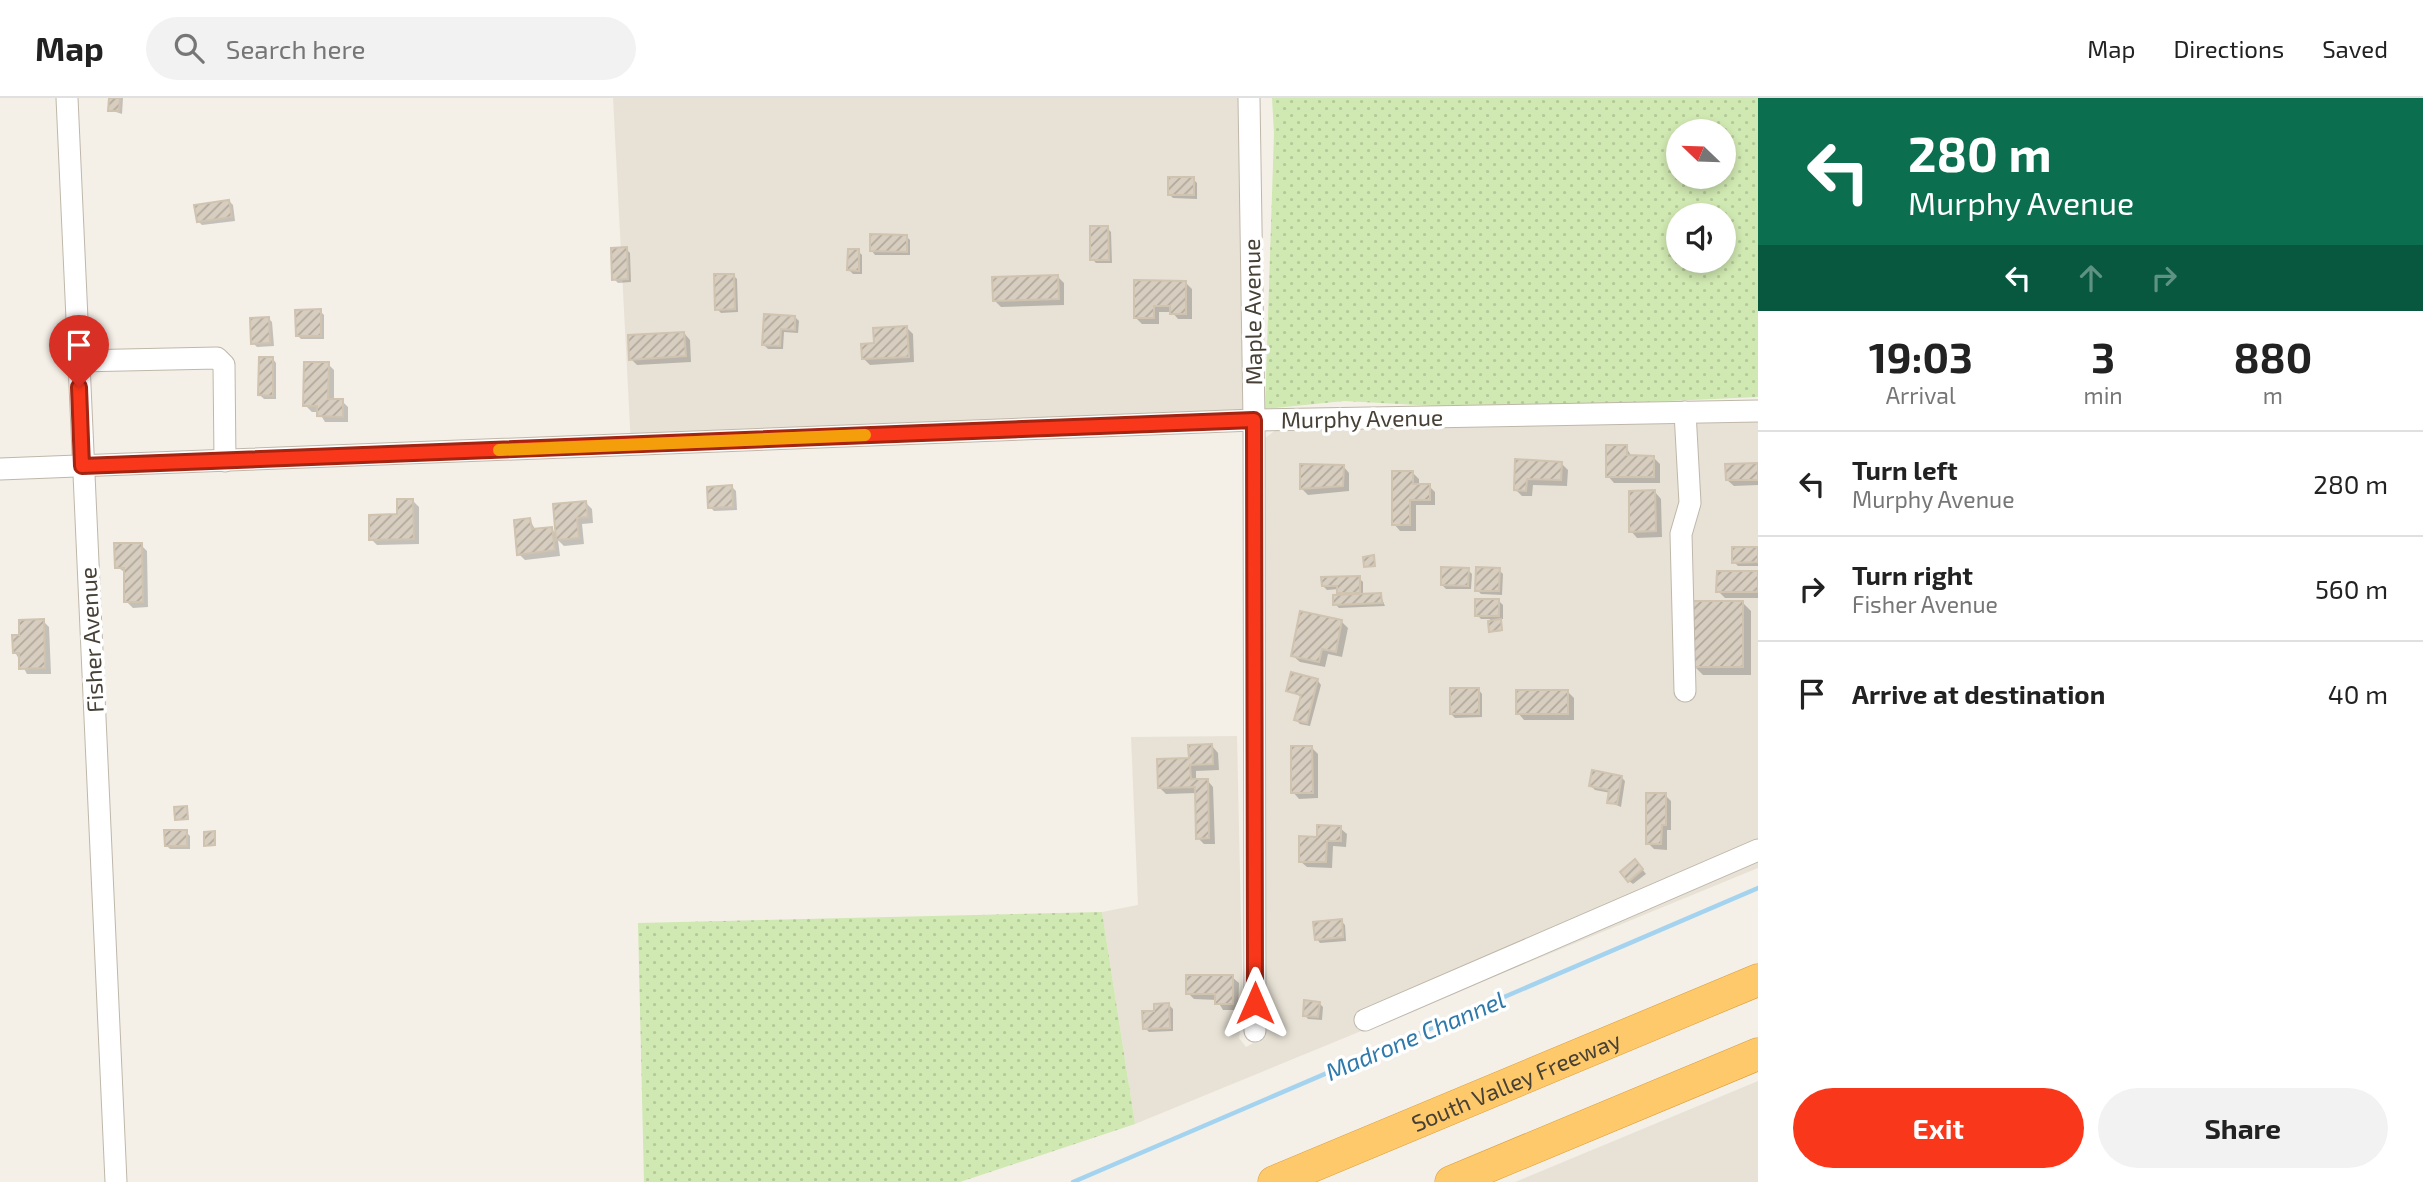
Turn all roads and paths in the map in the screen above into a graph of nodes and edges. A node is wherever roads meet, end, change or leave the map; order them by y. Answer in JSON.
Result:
{"nodes":[{"id":1,"x":67,"y":98,"type":"edge"},
{"id":2,"x":1249,"y":98,"type":"edge"},
{"id":3,"x":78,"y":361,"type":"junction"},
{"id":4,"x":1758,"y":411,"type":"edge"},
{"id":5,"x":1685,"y":412,"type":"junction"},
{"id":6,"x":1254,"y":420,"type":"junction"},
{"id":7,"x":225,"y":461,"type":"junction"},
{"id":8,"x":82,"y":466,"type":"junction"},
{"id":9,"x":0,"y":469,"type":"edge"},
{"id":10,"x":1685,"y":691,"type":"dead end"},
{"id":11,"x":1758,"y":850,"type":"edge"},
{"id":12,"x":1758,"y":980,"type":"edge"},
{"id":13,"x":1365,"y":1020,"type":"dead end"},
{"id":14,"x":1255,"y":1031,"type":"dead end"},
{"id":15,"x":1758,"y":1054,"type":"edge"},
{"id":16,"x":116,"y":1182,"type":"edge"},
{"id":17,"x":1274,"y":1182,"type":"edge"},
{"id":18,"x":1451,"y":1182,"type":"edge"}],
"edges":[{"from":1,"to":3,"type":"street","name":"Fisher Avenue"},
{"from":2,"to":6,"type":"street","name":"Maple Avenue"},
{"from":3,"to":7,"type":"street"},
{"from":3,"to":8,"type":"street","name":"Fisher Avenue"},
{"from":4,"to":5,"type":"street","name":"Murphy Avenue"},
{"from":5,"to":6,"type":"street","name":"Murphy Avenue"},
{"from":5,"to":10,"type":"street"},
{"from":6,"to":7,"type":"street","name":"Murphy Avenue"},
{"from":6,"to":14,"type":"street","name":"Maple Avenue"},
{"from":7,"to":8,"type":"street","name":"Murphy Avenue"},
{"from":8,"to":9,"type":"street","name":"Murphy Avenue"},
{"from":8,"to":16,"type":"street","name":"Fisher Avenue"},
{"from":11,"to":13,"type":"street"},
{"from":12,"to":17,"type":"highway","name":"South Valley Freeway"},
{"from":15,"to":18,"type":"highway"}]}
